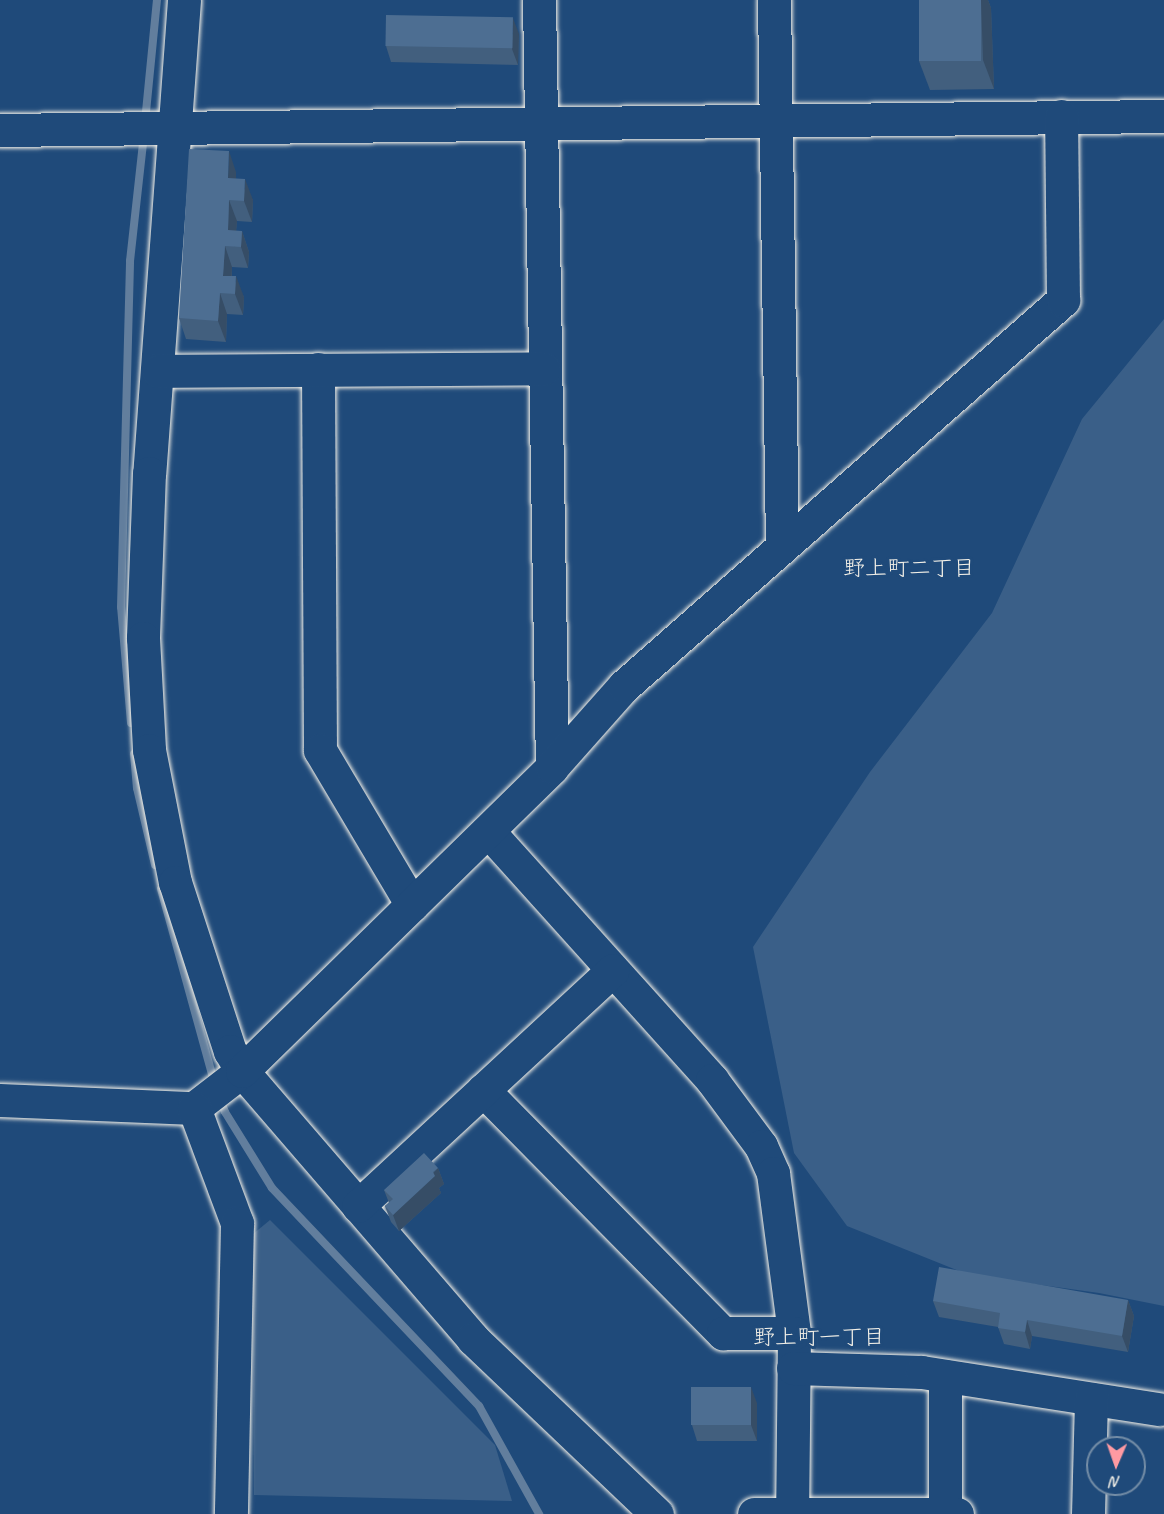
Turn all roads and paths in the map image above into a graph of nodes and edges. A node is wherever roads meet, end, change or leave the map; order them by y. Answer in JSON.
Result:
{"nodes":[{"id":1,"x":184,"y":0,"type":"edge"},
{"id":2,"x":540,"y":0,"type":"edge"},
{"id":3,"x":774,"y":0,"type":"edge"},
{"id":4,"x":1061,"y":116,"type":"junction"},
{"id":5,"x":1164,"y":116,"type":"edge"},
{"id":6,"x":776,"y":120,"type":"junction"},
{"id":7,"x":541,"y":124,"type":"junction"},
{"id":8,"x":177,"y":127,"type":"junction"},
{"id":9,"x":0,"y":130,"type":"edge"},
{"id":10,"x":544,"y":368,"type":"junction"},
{"id":11,"x":318,"y":369,"type":"junction"},
{"id":12,"x":158,"y":371,"type":"junction"},
{"id":13,"x":782,"y":543,"type":"junction"},
{"id":14,"x":552,"y":767,"type":"junction"},
{"id":15,"x":488,"y":831,"type":"junction"},
{"id":16,"x":412,"y":906,"type":"junction"},
{"id":17,"x":613,"y":970,"type":"junction"},
{"id":18,"x":242,"y":1071,"type":"junction"},
{"id":19,"x":483,"y":1090,"type":"junction"},
{"id":20,"x":0,"y":1100,"type":"edge"},
{"id":21,"x":194,"y":1108,"type":"junction"},
{"id":22,"x":358,"y":1206,"type":"junction"},
{"id":23,"x":794,"y":1333,"type":"junction"},
{"id":24,"x":793,"y":1368,"type":"junction"},
{"id":25,"x":945,"y":1376,"type":"junction"},
{"id":26,"x":1092,"y":1399,"type":"junction"},
{"id":27,"x":1159,"y":1409,"type":"dead end"},
{"id":28,"x":792,"y":1511,"type":"junction"},
{"id":29,"x":231,"y":1514,"type":"edge"},
{"id":30,"x":657,"y":1514,"type":"edge"},
{"id":31,"x":754,"y":1514,"type":"edge"},
{"id":32,"x":945,"y":1514,"type":"edge"},
{"id":33,"x":957,"y":1514,"type":"edge"},
{"id":34,"x":1088,"y":1514,"type":"edge"}],
"edges":[{"from":1,"to":8,"type":"street"},
{"from":2,"to":7,"type":"street"},
{"from":3,"to":6,"type":"street"},
{"from":4,"to":5,"type":"street"},
{"from":4,"to":6,"type":"street"},
{"from":4,"to":13,"type":"street"},
{"from":6,"to":7,"type":"street"},
{"from":6,"to":13,"type":"street"},
{"from":7,"to":8,"type":"street"},
{"from":7,"to":10,"type":"street"},
{"from":8,"to":9,"type":"street"},
{"from":8,"to":12,"type":"street"},
{"from":10,"to":11,"type":"street"},
{"from":10,"to":14,"type":"street"},
{"from":11,"to":12,"type":"street"},
{"from":11,"to":16,"type":"street"},
{"from":12,"to":18,"type":"street"},
{"from":13,"to":14,"type":"street"},
{"from":14,"to":15,"type":"street"},
{"from":15,"to":16,"type":"street"},
{"from":15,"to":17,"type":"street"},
{"from":16,"to":18,"type":"street"},
{"from":17,"to":19,"type":"street"},
{"from":17,"to":23,"type":"street"},
{"from":18,"to":21,"type":"street"},
{"from":18,"to":22,"type":"street"},
{"from":19,"to":22,"type":"street"},
{"from":19,"to":23,"type":"street"},
{"from":20,"to":21,"type":"street"},
{"from":21,"to":29,"type":"street"},
{"from":22,"to":30,"type":"street"},
{"from":23,"to":24,"type":"street"},
{"from":24,"to":25,"type":"street"},
{"from":24,"to":28,"type":"street"},
{"from":25,"to":26,"type":"street"},
{"from":25,"to":32,"type":"street"},
{"from":26,"to":27,"type":"street"},
{"from":26,"to":34,"type":"street"},
{"from":28,"to":31,"type":"street"},
{"from":28,"to":32,"type":"street"},
{"from":32,"to":33,"type":"street"}]}
